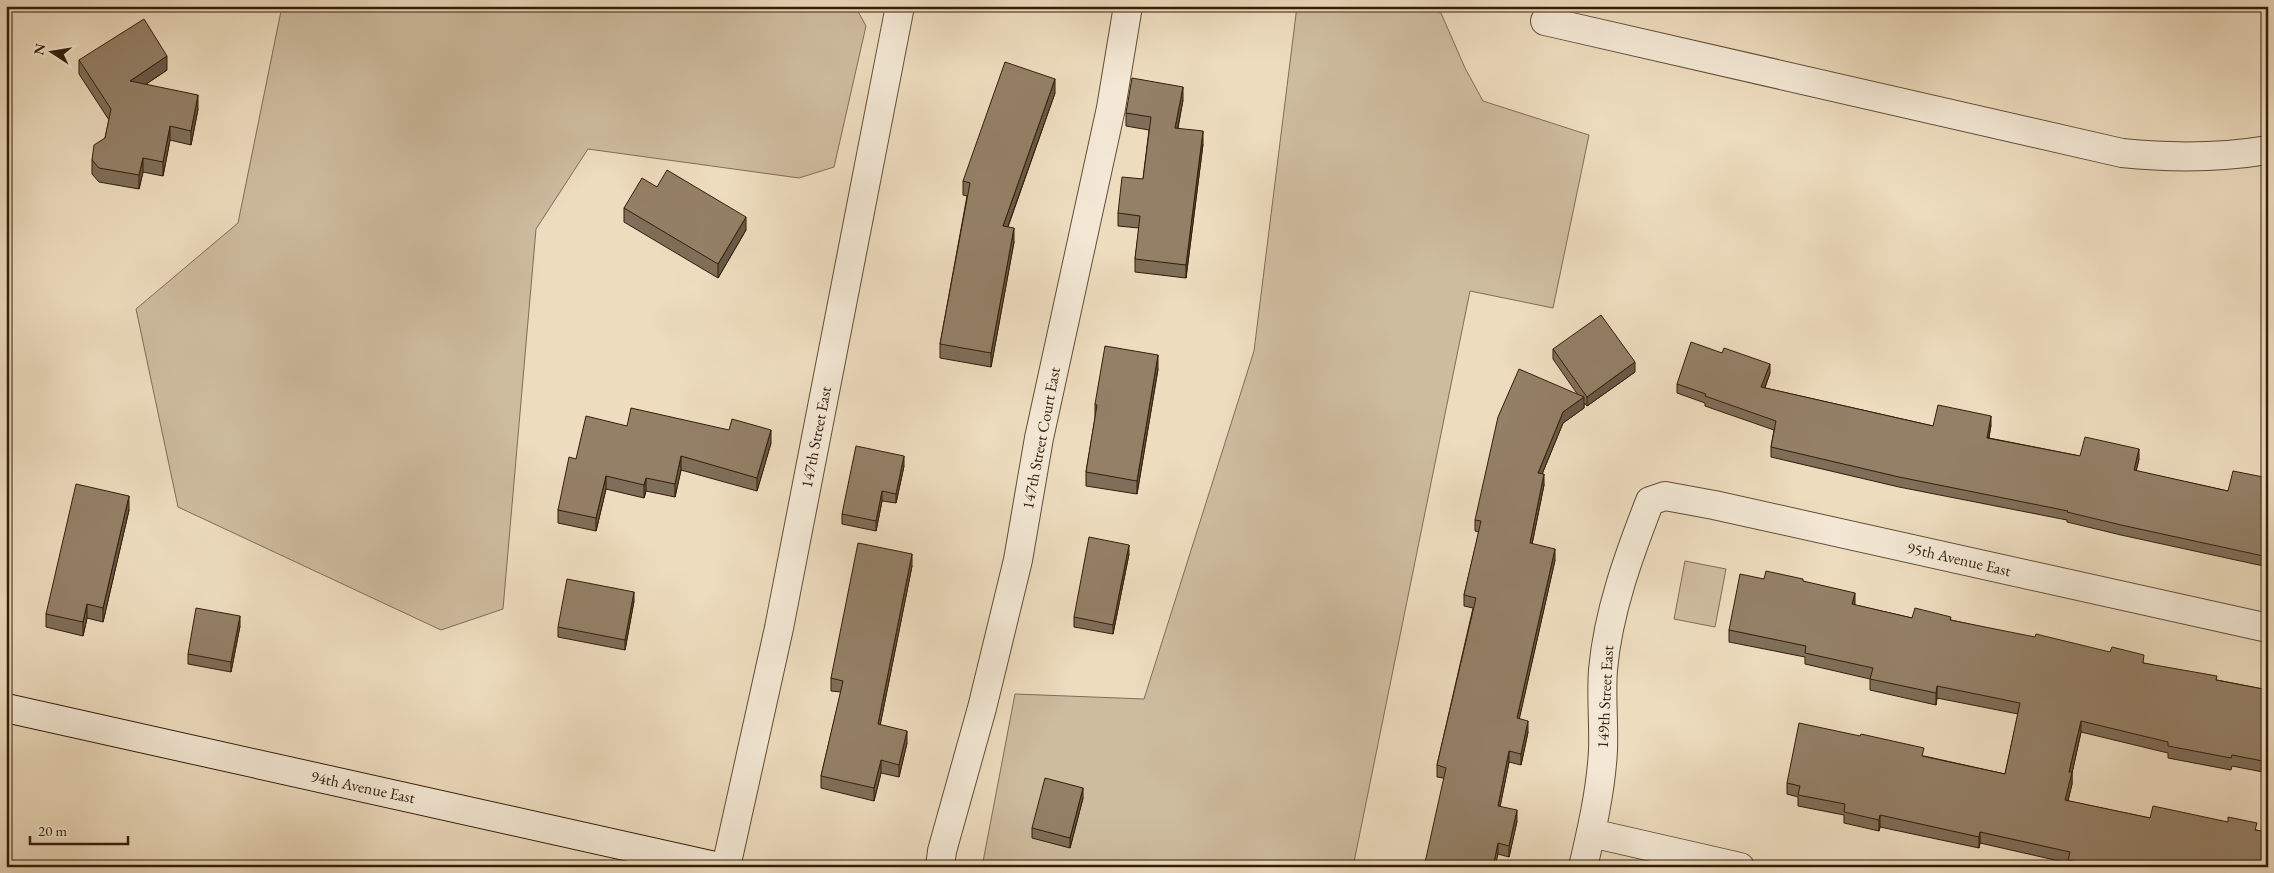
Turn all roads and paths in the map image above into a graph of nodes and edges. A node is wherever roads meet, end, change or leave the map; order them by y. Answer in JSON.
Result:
{"nodes":[{"id":1,"x":900,"y":6,"type":"edge"},
{"id":2,"x":1128,"y":6,"type":"edge"},
{"id":3,"x":1545,"y":21,"type":"dead end"},
{"id":4,"x":2268,"y":150,"type":"edge"},
{"id":5,"x":1650,"y":501,"type":"joint"},
{"id":6,"x":2268,"y":628,"type":"edge"},
{"id":7,"x":6,"y":708,"type":"edge"},
{"id":8,"x":1591,"y":833,"type":"junction"},
{"id":9,"x":648,"y":859,"type":"edge"},
{"id":10,"x":719,"y":867,"type":"edge"},
{"id":11,"x":726,"y":867,"type":"edge"},
{"id":12,"x":940,"y":867,"type":"edge"},
{"id":13,"x":1584,"y":867,"type":"edge"},
{"id":14,"x":1740,"y":867,"type":"edge"}],
"edges":[{"from":1,"to":11,"type":"street","name":"147th Street East"},
{"from":2,"to":12,"type":"street","name":"147th Street Court East"},
{"from":3,"to":4,"type":"street"},
{"from":5,"to":6,"type":"street","name":"95th Avenue East"},
{"from":5,"to":8,"type":"street","name":"149th Street East"},
{"from":7,"to":9,"type":"street","name":"94th Avenue East"},
{"from":8,"to":13,"type":"street","name":"149th Street East"},
{"from":8,"to":14,"type":"street"},
{"from":9,"to":10,"type":"street","name":"94th Avenue East"}]}
